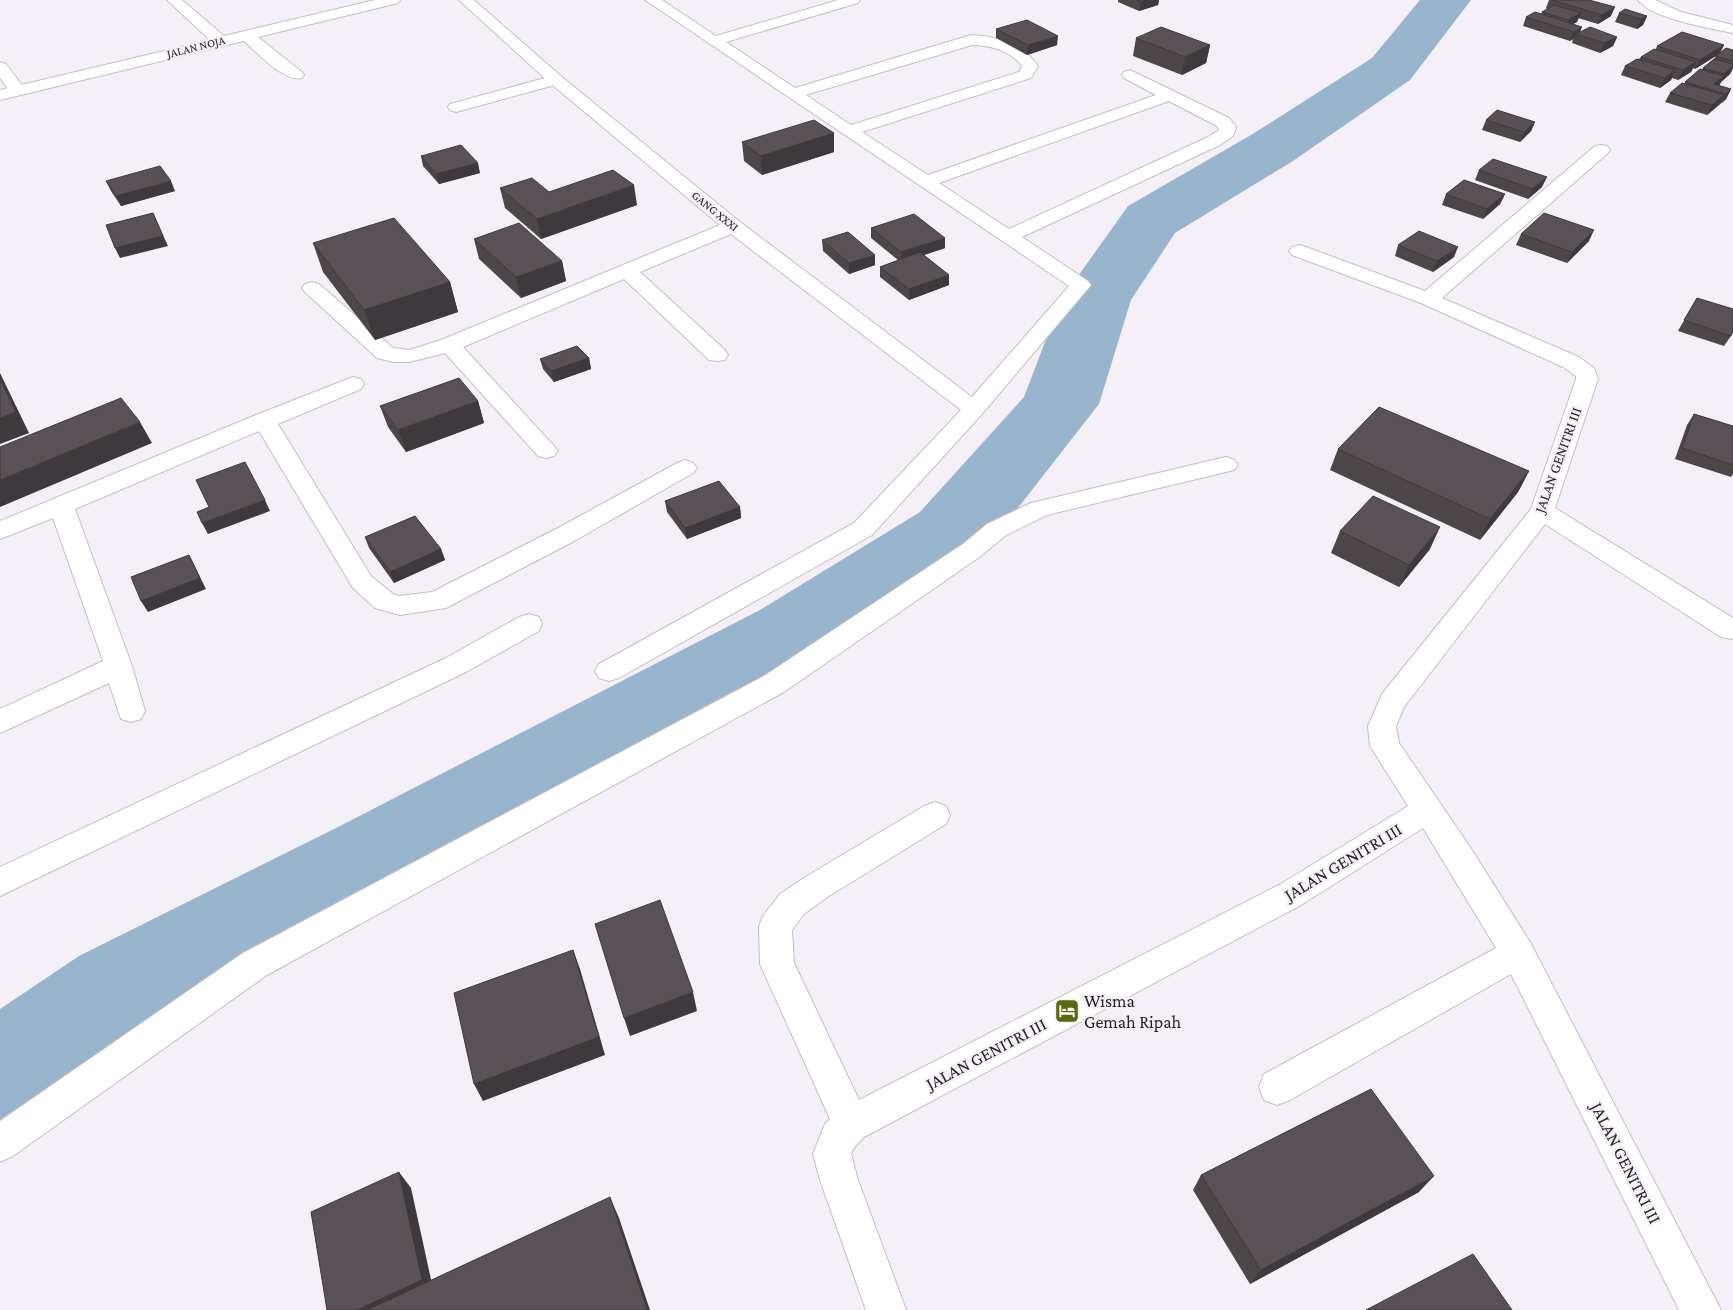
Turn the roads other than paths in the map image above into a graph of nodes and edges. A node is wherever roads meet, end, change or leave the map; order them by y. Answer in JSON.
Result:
{"nodes":[{"id":1,"x":174,"y":0,"type":"edge"},
{"id":2,"x":393,"y":0,"type":"edge"},
{"id":3,"x":466,"y":0,"type":"edge"},
{"id":4,"x":853,"y":0,"type":"edge"},
{"id":5,"x":1645,"y":0,"type":"edge"},
{"id":6,"x":657,"y":1,"type":"edge"},
{"id":7,"x":1688,"y":5,"type":"dead end"},
{"id":8,"x":1676,"y":15,"type":"junction"},
{"id":9,"x":1733,"y":29,"type":"edge"},
{"id":10,"x":246,"y":35,"type":"junction"},
{"id":11,"x":220,"y":41,"type":"junction"},
{"id":12,"x":714,"y":41,"type":"junction"},
{"id":13,"x":0,"y":66,"type":"edge"},
{"id":14,"x":296,"y":75,"type":"dead end"},
{"id":15,"x":1130,"y":75,"type":"dead end"},
{"id":16,"x":556,"y":80,"type":"junction"},
{"id":17,"x":18,"y":91,"type":"junction"},
{"id":18,"x":793,"y":94,"type":"junction"},
{"id":19,"x":0,"y":95,"type":"edge"},
{"id":20,"x":1171,"y":95,"type":"junction"},
{"id":21,"x":456,"y":107,"type":"dead end"},
{"id":22,"x":848,"y":131,"type":"junction"},
{"id":23,"x":1600,"y":150,"type":"dead end"},
{"id":24,"x":925,"y":182,"type":"junction"},
{"id":25,"x":733,"y":226,"type":"junction"},
{"id":26,"x":1007,"y":237,"type":"junction"},
{"id":27,"x":1299,"y":251,"type":"dead end"},
{"id":28,"x":626,"y":270,"type":"junction"},
{"id":29,"x":312,"y":288,"type":"dead end"},
{"id":30,"x":1428,"y":299,"type":"junction"},
{"id":31,"x":449,"y":345,"type":"junction"},
{"id":32,"x":716,"y":355,"type":"dead end"},
{"id":33,"x":353,"y":384,"type":"dead end"},
{"id":34,"x":974,"y":409,"type":"junction"},
{"id":35,"x":264,"y":420,"type":"junction"},
{"id":36,"x":546,"y":451,"type":"dead end"},
{"id":37,"x":1226,"y":465,"type":"dead end"},
{"id":38,"x":685,"y":468,"type":"dead end"},
{"id":39,"x":61,"y":505,"type":"junction"},
{"id":40,"x":1542,"y":511,"type":"junction"},
{"id":41,"x":0,"y":531,"type":"edge"},
{"id":42,"x":529,"y":624,"type":"dead end"},
{"id":43,"x":1731,"y":630,"type":"dead end"},
{"id":44,"x":118,"y":666,"type":"junction"},
{"id":45,"x":609,"y":671,"type":"dead end"},
{"id":46,"x":131,"y":711,"type":"dead end"},
{"id":47,"x":0,"y":722,"type":"edge"},
{"id":48,"x":1427,"y":810,"type":"junction"},
{"id":49,"x":935,"y":815,"type":"dead end"},
{"id":50,"x":0,"y":882,"type":"edge"},
{"id":51,"x":1518,"y":953,"type":"junction"},
{"id":52,"x":1277,"y":1087,"type":"dead end"},
{"id":53,"x":851,"y":1124,"type":"junction"},
{"id":54,"x":0,"y":1143,"type":"edge"},
{"id":55,"x":886,"y":1310,"type":"edge"},
{"id":56,"x":1702,"y":1310,"type":"edge"}],
"edges":[{"from":1,"to":11,"type":"street"},
{"from":2,"to":10,"type":"street","name":"JALAN NOJA"},
{"from":3,"to":16,"type":"street","name":"GANG XXXI"},
{"from":4,"to":12,"type":"street"},
{"from":5,"to":8,"type":"street"},
{"from":6,"to":12,"type":"street"},
{"from":7,"to":8,"type":"street"},
{"from":8,"to":9,"type":"street"},
{"from":10,"to":11,"type":"street","name":"JALAN NOJA"},
{"from":10,"to":14,"type":"street"},
{"from":11,"to":17,"type":"street","name":"JALAN NOJA"},
{"from":12,"to":18,"type":"street"},
{"from":13,"to":17,"type":"street"},
{"from":15,"to":20,"type":"street"},
{"from":16,"to":21,"type":"street"},
{"from":16,"to":25,"type":"street","name":"GANG XXXI"},
{"from":17,"to":19,"type":"street","name":"JALAN NOJA"},
{"from":18,"to":22,"type":"street"},
{"from":18,"to":22,"type":"street"},
{"from":20,"to":24,"type":"street"},
{"from":20,"to":26,"type":"street"},
{"from":22,"to":24,"type":"street"},
{"from":23,"to":30,"type":"street"},
{"from":24,"to":26,"type":"street"},
{"from":25,"to":28,"type":"street"},
{"from":25,"to":34,"type":"street","name":"GANG XXXI"},
{"from":26,"to":34,"type":"street"},
{"from":27,"to":30,"type":"street","name":"JALAN GENITRI III"},
{"from":28,"to":31,"type":"street"},
{"from":28,"to":32,"type":"street"},
{"from":29,"to":31,"type":"street"},
{"from":30,"to":40,"type":"street","name":"JALAN GENITRI III"},
{"from":31,"to":36,"type":"street"},
{"from":33,"to":35,"type":"street"},
{"from":34,"to":45,"type":"street"},
{"from":35,"to":38,"type":"street"},
{"from":35,"to":39,"type":"street"},
{"from":37,"to":54,"type":"street"},
{"from":39,"to":41,"type":"street"},
{"from":39,"to":44,"type":"street"},
{"from":40,"to":43,"type":"street"},
{"from":40,"to":48,"type":"street","name":"JALAN GENITRI III"},
{"from":42,"to":50,"type":"street"},
{"from":44,"to":46,"type":"street"},
{"from":44,"to":47,"type":"street"},
{"from":48,"to":51,"type":"street","name":"JALAN GENITRI III"},
{"from":48,"to":53,"type":"street","name":"JALAN GENITRI III"},
{"from":49,"to":53,"type":"street"},
{"from":51,"to":52,"type":"street"},
{"from":51,"to":56,"type":"street","name":"JALAN GENITRI III"},
{"from":53,"to":55,"type":"street","name":"JALAN GENITRI III"}]}
